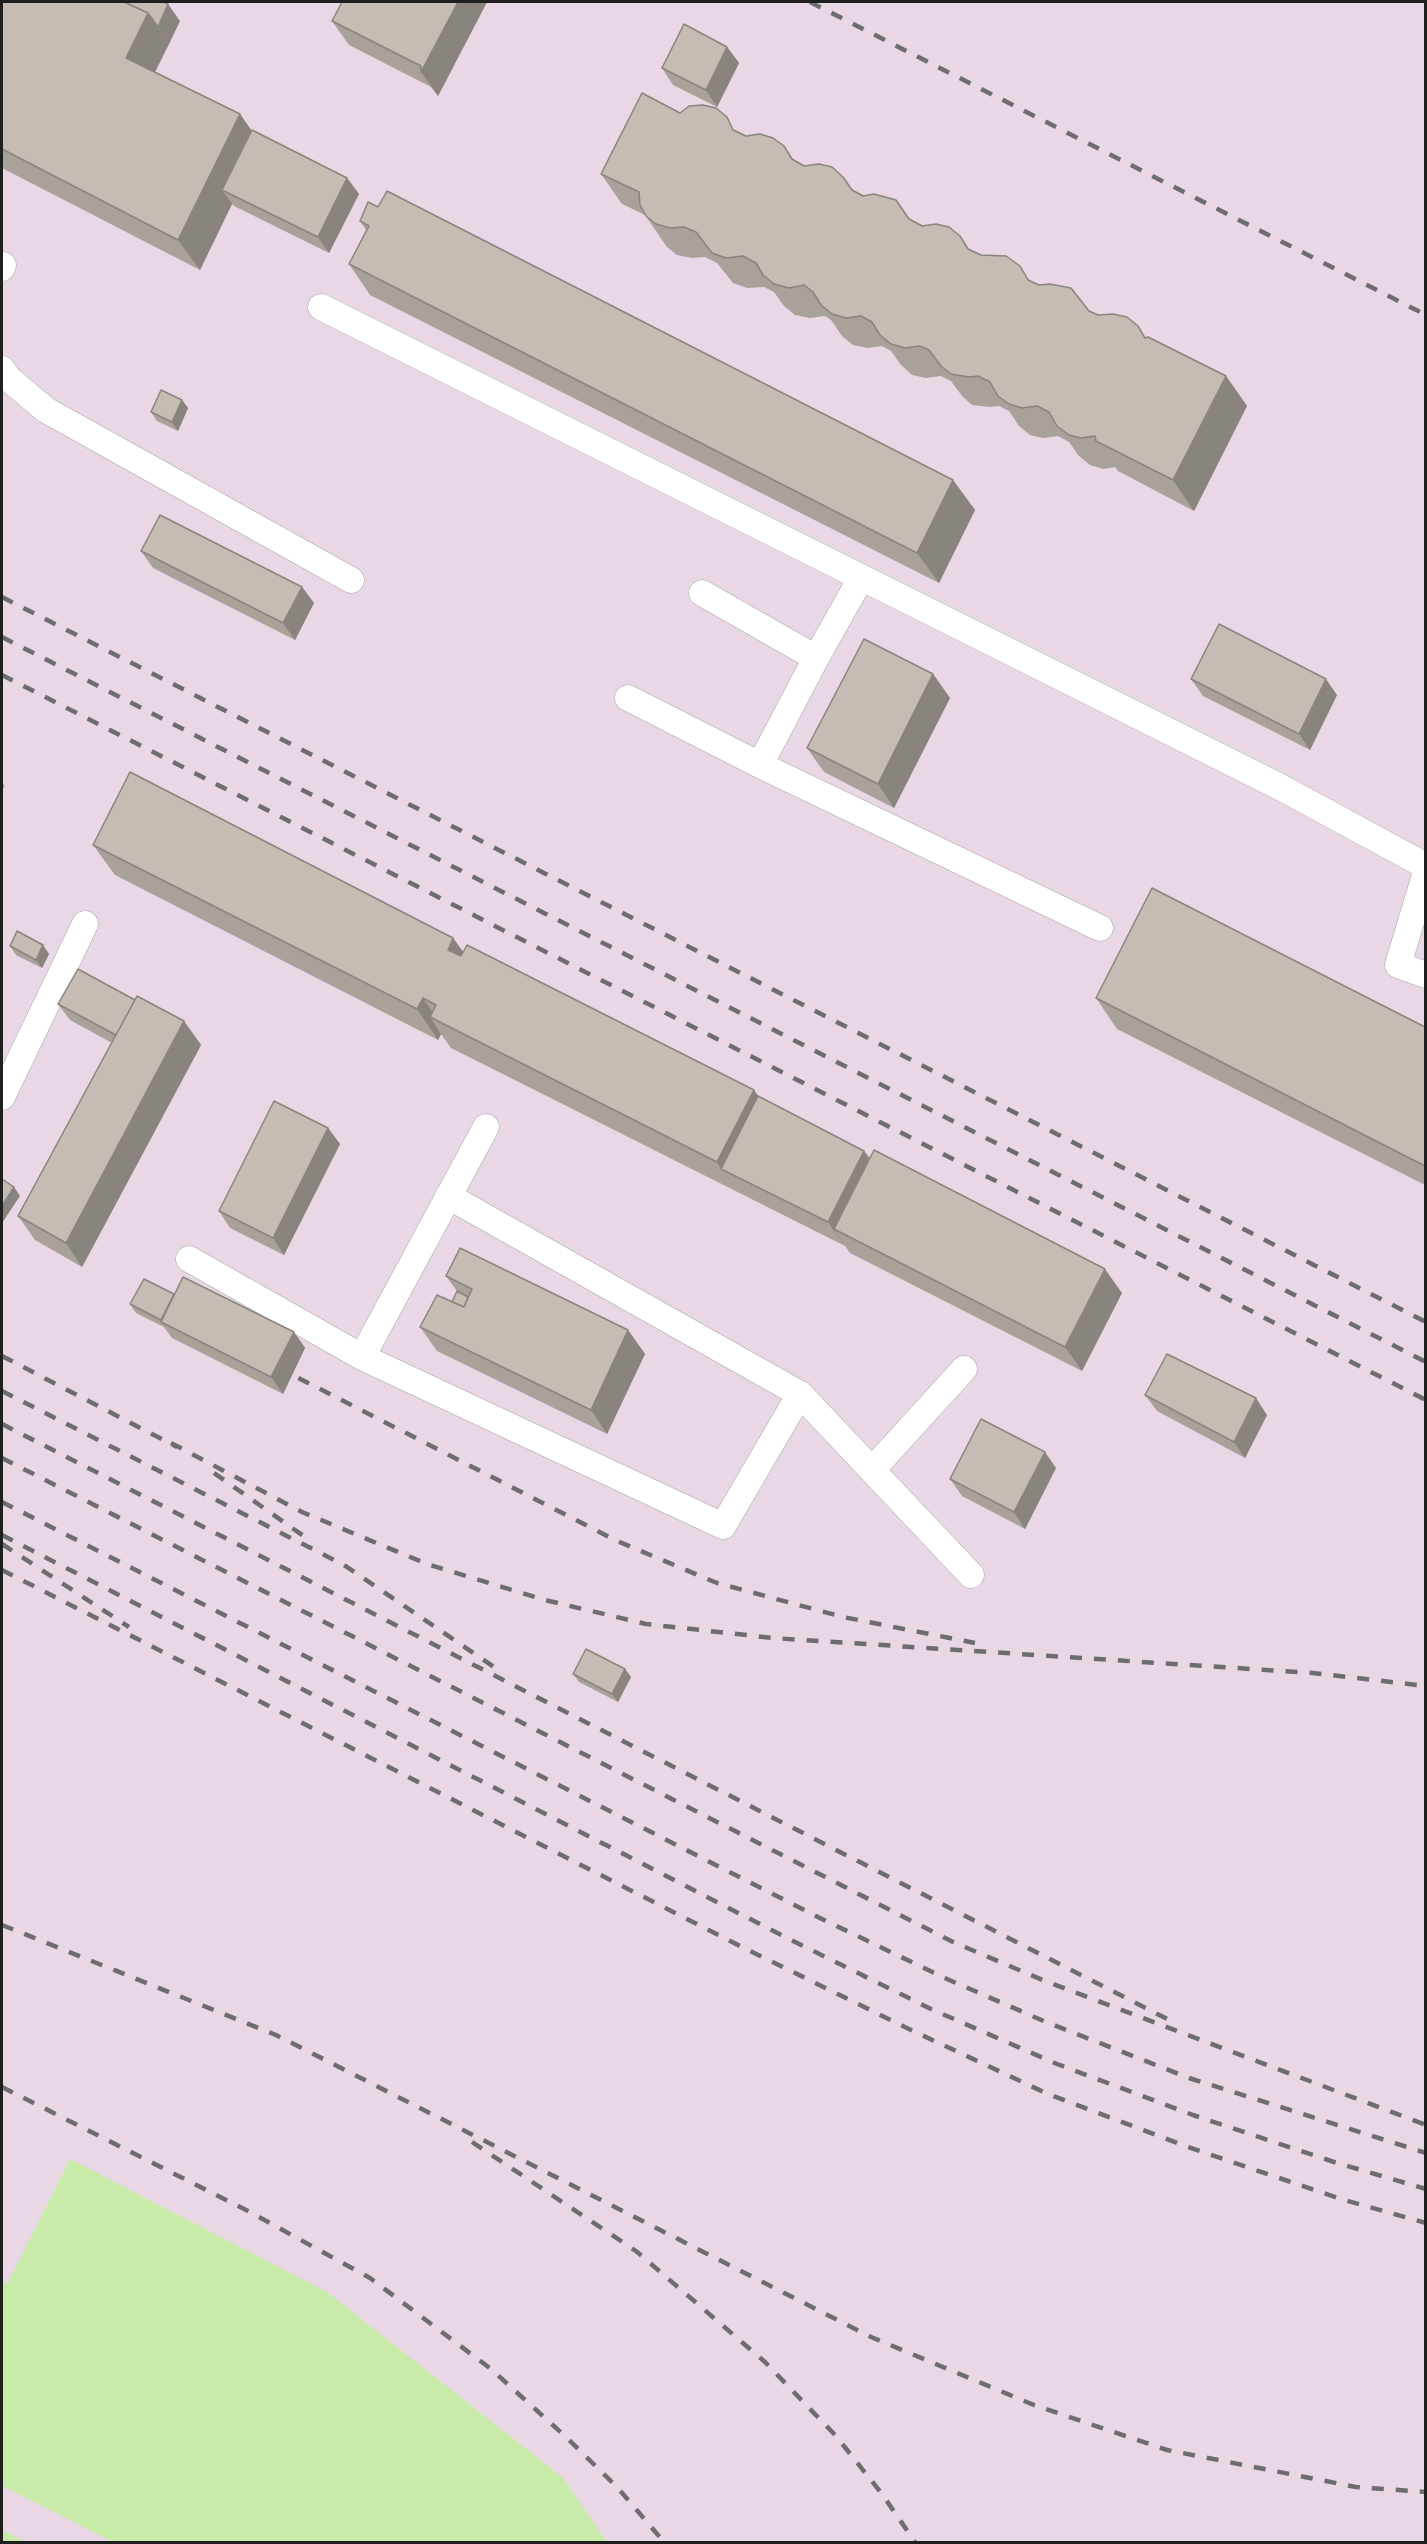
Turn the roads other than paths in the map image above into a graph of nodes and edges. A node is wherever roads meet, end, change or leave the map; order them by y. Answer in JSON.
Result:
{"nodes":[{"id":1,"x":321,"y":307,"type":"dead end"},
{"id":2,"x":2,"y":369,"type":"edge"},
{"id":3,"x":861,"y":578,"type":"junction"},
{"id":4,"x":351,"y":580,"type":"dead end"},
{"id":5,"x":702,"y":593,"type":"dead end"},
{"id":6,"x":816,"y":658,"type":"junction"},
{"id":7,"x":628,"y":698,"type":"dead end"},
{"id":8,"x":760,"y":765,"type":"junction"},
{"id":9,"x":1425,"y":866,"type":"edge"},
{"id":10,"x":1425,"y":873,"type":"edge"},
{"id":11,"x":85,"y":924,"type":"dead end"},
{"id":12,"x":1100,"y":928,"type":"dead end"},
{"id":13,"x":1425,"y":975,"type":"edge"},
{"id":14,"x":2,"y":1097,"type":"edge"},
{"id":15,"x":486,"y":1127,"type":"dead end"},
{"id":16,"x":448,"y":1196,"type":"junction"},
{"id":17,"x":189,"y":1259,"type":"dead end"},
{"id":18,"x":362,"y":1357,"type":"junction"},
{"id":19,"x":964,"y":1369,"type":"dead end"},
{"id":20,"x":801,"y":1394,"type":"junction"},
{"id":21,"x":872,"y":1470,"type":"junction"},
{"id":22,"x":971,"y":1575,"type":"dead end"}],
"edges":[{"from":1,"to":3,"type":"lane"},
{"from":2,"to":4,"type":"lane"},
{"from":3,"to":6,"type":"lane"},
{"from":3,"to":9,"type":"lane"},
{"from":5,"to":6,"type":"lane"},
{"from":6,"to":8,"type":"lane"},
{"from":7,"to":8,"type":"lane"},
{"from":8,"to":12,"type":"lane"},
{"from":10,"to":13,"type":"lane"},
{"from":11,"to":14,"type":"lane"},
{"from":15,"to":16,"type":"lane"},
{"from":16,"to":18,"type":"lane"},
{"from":16,"to":20,"type":"lane"},
{"from":17,"to":18,"type":"lane"},
{"from":18,"to":20,"type":"lane"},
{"from":19,"to":21,"type":"lane"},
{"from":20,"to":21,"type":"lane"},
{"from":21,"to":22,"type":"lane"}]}
